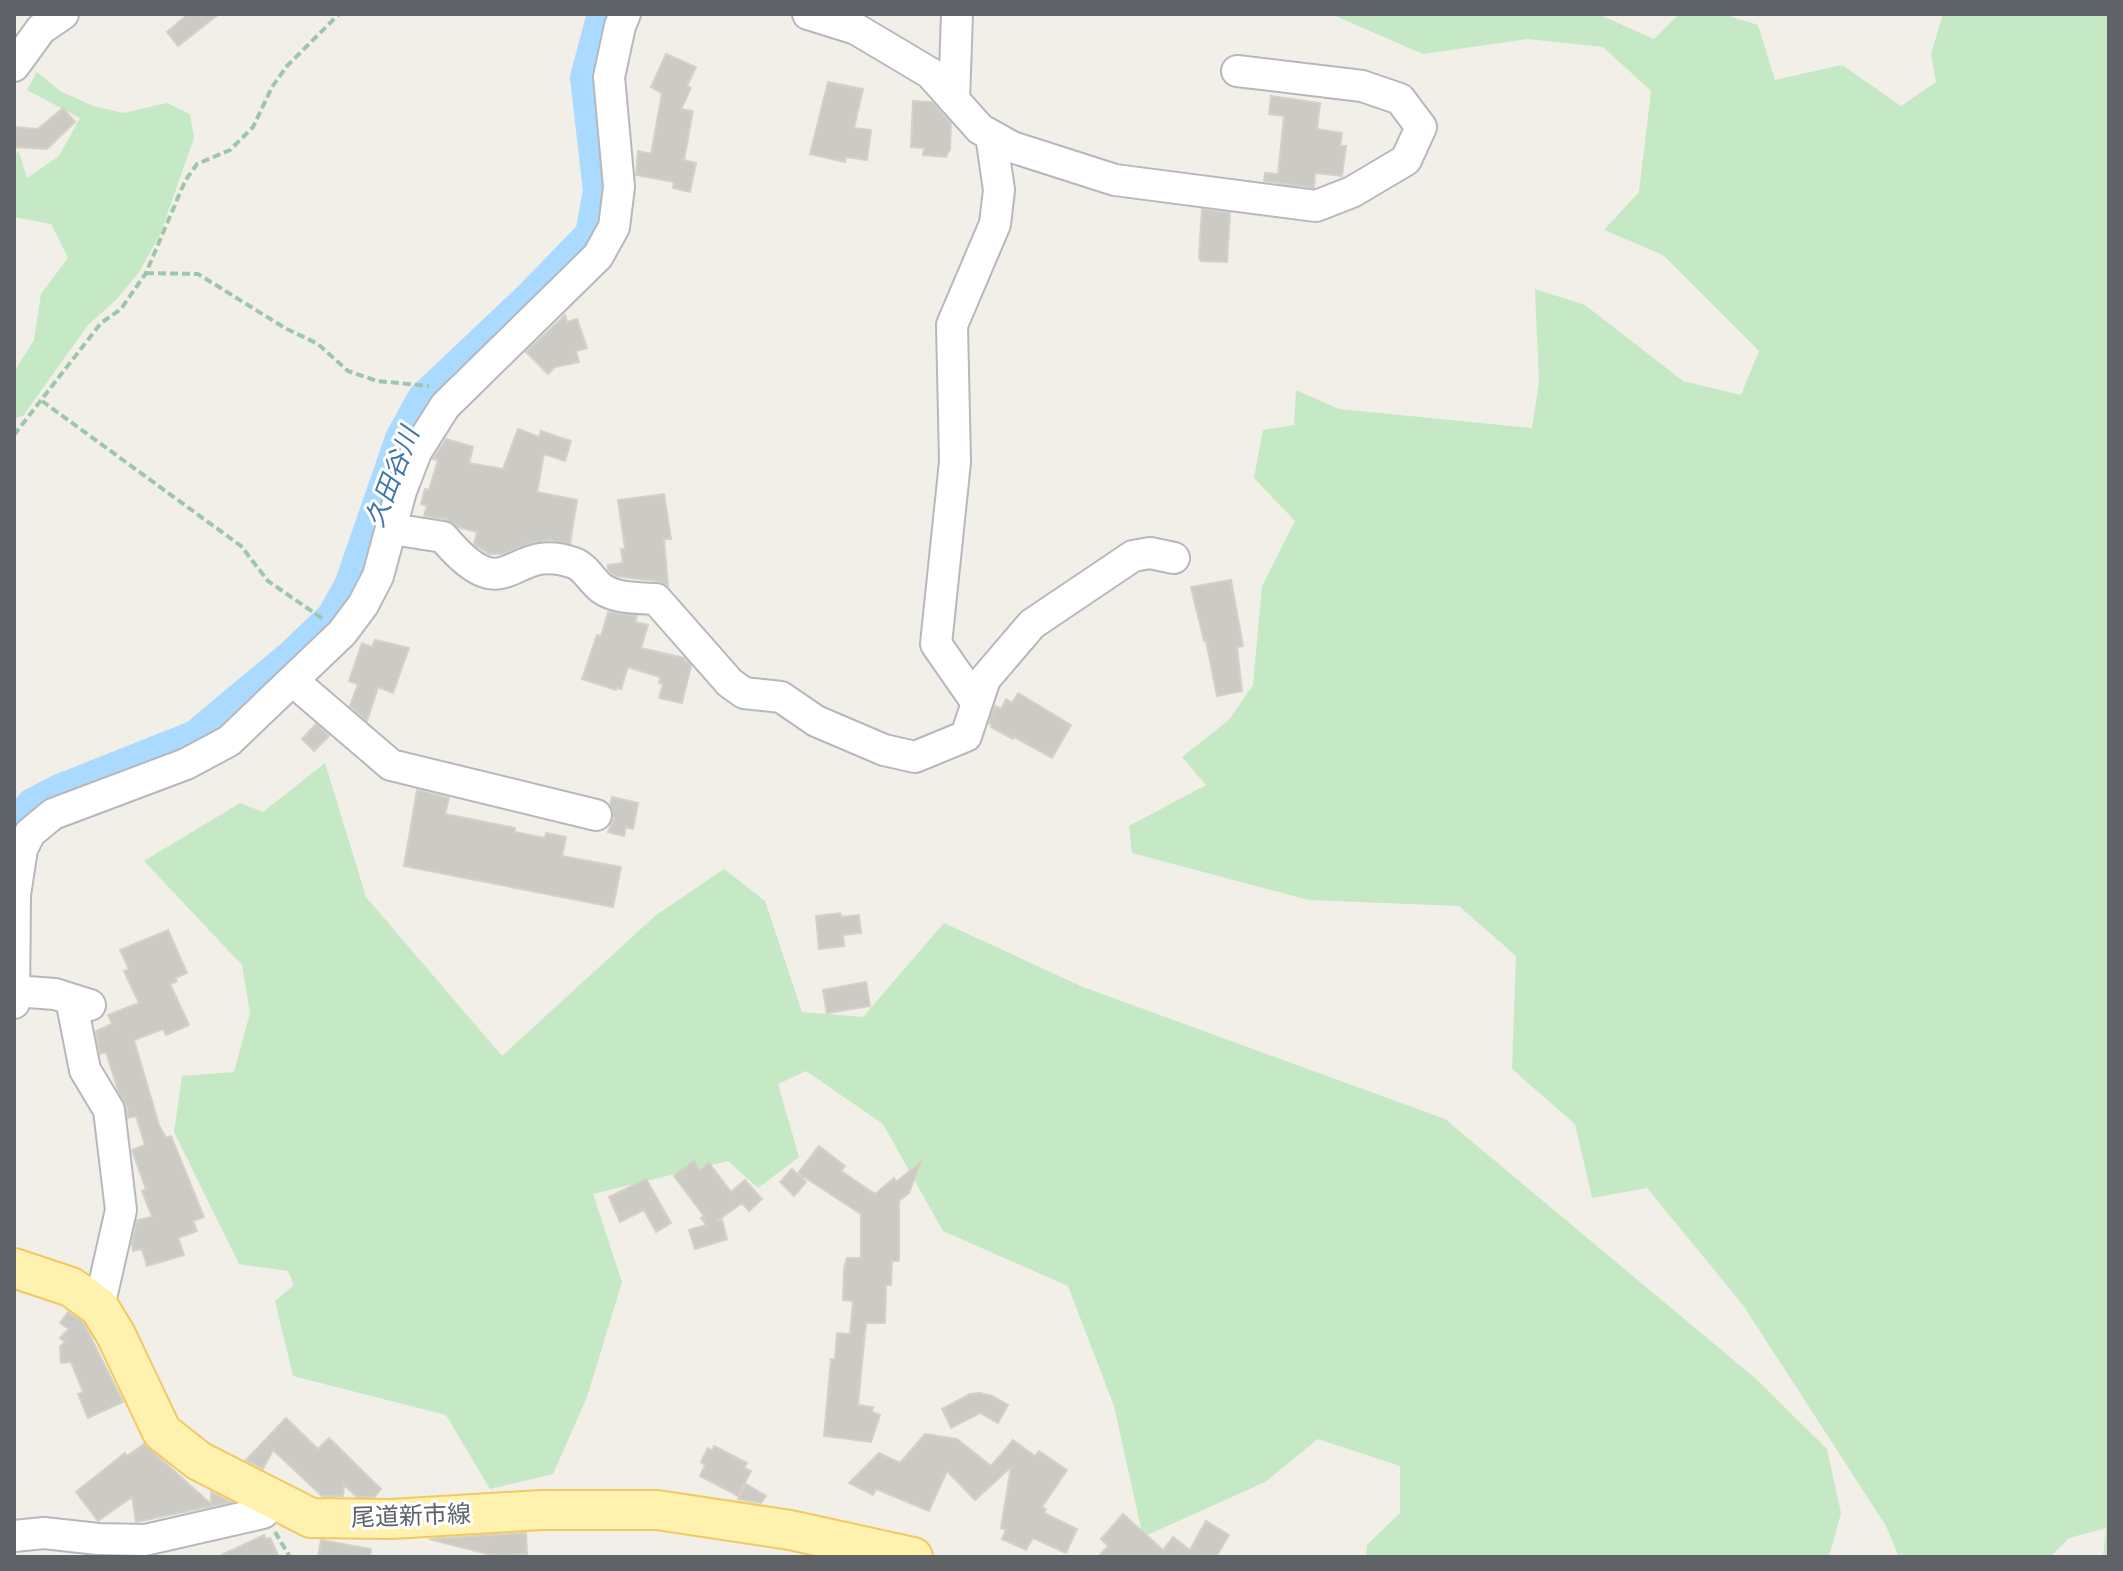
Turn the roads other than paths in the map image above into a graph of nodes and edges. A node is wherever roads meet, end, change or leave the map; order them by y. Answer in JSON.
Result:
{"nodes":[{"id":1,"x":63,"y":14,"type":"edge"},
{"id":2,"x":625,"y":14,"type":"edge"},
{"id":3,"x":808,"y":14,"type":"edge"},
{"id":4,"x":957,"y":14,"type":"edge"},
{"id":5,"x":14,"y":66,"type":"edge"},
{"id":6,"x":1237,"y":71,"type":"dead end"},
{"id":7,"x":954,"y":100,"type":"junction"},
{"id":8,"x":991,"y":135,"type":"junction"},
{"id":9,"x":392,"y":529,"type":"junction"},
{"id":10,"x":1174,"y":558,"type":"dead end"},
{"id":11,"x":293,"y":681,"type":"junction"},
{"id":12,"x":977,"y":703,"type":"junction"},
{"id":13,"x":596,"y":815,"type":"dead end"},
{"id":14,"x":22,"y":829,"type":"edge"},
{"id":15,"x":14,"y":991,"type":"edge"},
{"id":16,"x":14,"y":1003,"type":"edge"},
{"id":17,"x":14,"y":1268,"type":"edge"},
{"id":18,"x":99,"y":1307,"type":"junction"},
{"id":19,"x":273,"y":1500,"type":"junction"},
{"id":20,"x":14,"y":1536,"type":"edge"},
{"id":21,"x":796,"y":1543,"type":"edge"},
{"id":22,"x":98,"y":1548,"type":"edge"},
{"id":23,"x":913,"y":1557,"type":"edge"}],
"edges":[{"from":1,"to":5,"type":"street"},
{"from":2,"to":9,"type":"street"},
{"from":3,"to":7,"type":"street"},
{"from":4,"to":7,"type":"street"},
{"from":6,"to":8,"type":"street"},
{"from":7,"to":8,"type":"street"},
{"from":8,"to":12,"type":"street"},
{"from":9,"to":11,"type":"street"},
{"from":9,"to":12,"type":"street"},
{"from":10,"to":12,"type":"street"},
{"from":11,"to":13,"type":"street"},
{"from":11,"to":14,"type":"street"},
{"from":14,"to":15,"type":"street"},
{"from":15,"to":16,"type":"street"},
{"from":15,"to":18,"type":"street"},
{"from":17,"to":18,"type":"main road","name":"尾道新市線"},
{"from":18,"to":19,"type":"main road","name":"尾道新市線"},
{"from":19,"to":21,"type":"main road","name":"尾道新市線"},
{"from":19,"to":22,"type":"street"},
{"from":20,"to":22,"type":"street"},
{"from":21,"to":23,"type":"main road","name":"尾道新市線"}]}
